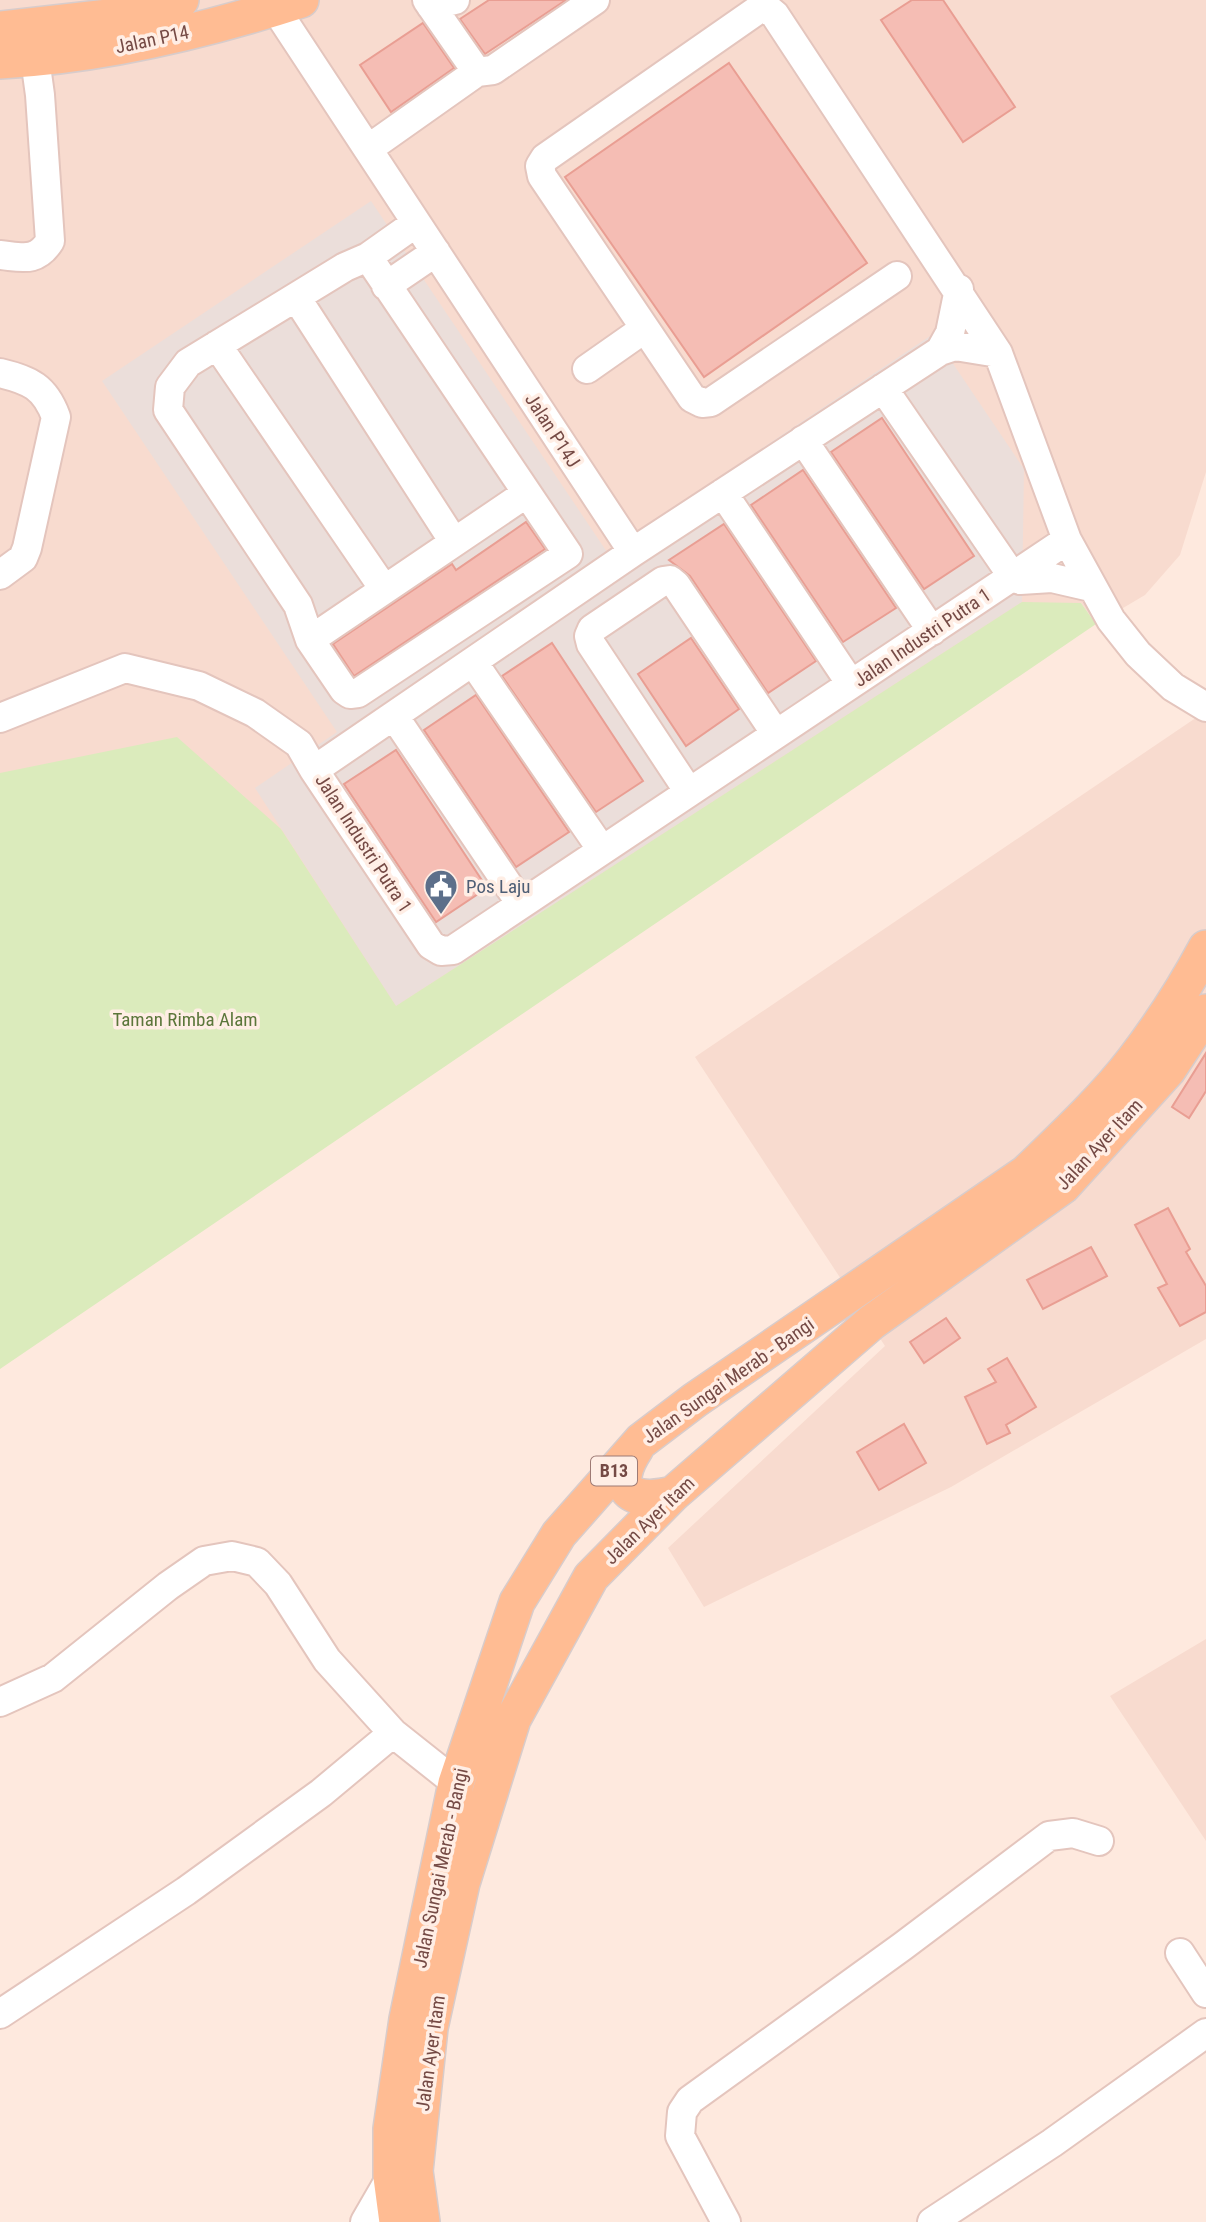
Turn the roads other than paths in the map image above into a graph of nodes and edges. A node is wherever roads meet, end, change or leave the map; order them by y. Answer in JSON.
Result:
{"nodes":[{"id":1,"x":181,"y":0,"type":"edge"},
{"id":2,"x":595,"y":0,"type":"edge"},
{"id":3,"x":438,"y":2,"type":"edge"},
{"id":4,"x":283,"y":3,"type":"edge"},
{"id":5,"x":0,"y":29,"type":"edge"},
{"id":6,"x":35,"y":59,"type":"junction"},
{"id":7,"x":0,"y":61,"type":"edge"},
{"id":8,"x":477,"y":72,"type":"junction"},
{"id":9,"x":368,"y":149,"type":"junction"},
{"id":10,"x":416,"y":222,"type":"junction"},
{"id":11,"x":436,"y":252,"type":"junction"},
{"id":12,"x":0,"y":256,"type":"edge"},
{"id":13,"x":368,"y":257,"type":"junction"},
{"id":14,"x":897,"y":276,"type":"dead end"},
{"id":15,"x":386,"y":286,"type":"junction"},
{"id":16,"x":959,"y":289,"type":"junction"},
{"id":17,"x":296,"y":297,"type":"junction"},
{"id":18,"x":644,"y":329,"type":"junction"},
{"id":19,"x":218,"y":345,"type":"junction"},
{"id":20,"x":940,"y":351,"type":"junction"},
{"id":21,"x":999,"y":353,"type":"junction"},
{"id":22,"x":587,"y":369,"type":"dead end"},
{"id":23,"x":0,"y":373,"type":"edge"},
{"id":24,"x":883,"y":388,"type":"junction"},
{"id":25,"x":803,"y":440,"type":"junction"},
{"id":26,"x":527,"y":493,"type":"junction"},
{"id":27,"x":723,"y":493,"type":"junction"},
{"id":28,"x":1068,"y":540,"type":"junction"},
{"id":29,"x":454,"y":542,"type":"junction"},
{"id":30,"x":633,"y":552,"type":"junction"},
{"id":31,"x":0,"y":575,"type":"edge"},
{"id":32,"x":1013,"y":577,"type":"junction"},
{"id":33,"x":1091,"y":587,"type":"junction"},
{"id":34,"x":384,"y":589,"type":"junction"},
{"id":35,"x":932,"y":631,"type":"junction"},
{"id":36,"x":310,"y":640,"type":"junction"},
{"id":37,"x":473,"y":662,"type":"junction"},
{"id":38,"x":851,"y":684,"type":"junction"},
{"id":39,"x":1206,"y":708,"type":"edge"},
{"id":40,"x":394,"y":716,"type":"junction"},
{"id":41,"x":0,"y":718,"type":"edge"},
{"id":42,"x":776,"y":734,"type":"junction"},
{"id":43,"x":314,"y":770,"type":"junction"},
{"id":44,"x":689,"y":792,"type":"junction"},
{"id":45,"x":602,"y":850,"type":"junction"},
{"id":46,"x":521,"y":904,"type":"junction"},
{"id":47,"x":1206,"y":948,"type":"edge"},
{"id":48,"x":1206,"y":1012,"type":"edge"},
{"id":49,"x":641,"y":1441,"type":"junction"},
{"id":50,"x":673,"y":1494,"type":"junction"},
{"id":51,"x":559,"y":1534,"type":"junction"},
{"id":52,"x":592,"y":1577,"type":"junction"},
{"id":53,"x":0,"y":1702,"type":"edge"},
{"id":54,"x":393,"y":1733,"type":"junction"},
{"id":55,"x":456,"y":1783,"type":"junction"},
{"id":56,"x":1098,"y":1842,"type":"dead end"},
{"id":57,"x":1180,"y":1953,"type":"dead end"},
{"id":58,"x":1206,"y":1993,"type":"edge"},
{"id":59,"x":0,"y":2014,"type":"edge"},
{"id":60,"x":1206,"y":2033,"type":"edge"},
{"id":61,"x":391,"y":2177,"type":"junction"},
{"id":62,"x":365,"y":2222,"type":"edge"},
{"id":63,"x":397,"y":2222,"type":"edge"},
{"id":64,"x":422,"y":2222,"type":"edge"},
{"id":65,"x":726,"y":2222,"type":"edge"},
{"id":66,"x":932,"y":2222,"type":"edge"}],
"edges":[{"from":1,"to":5,"type":"main road","name":"Jalan P14"},
{"from":2,"to":8,"type":"street"},
{"from":3,"to":8,"type":"street"},
{"from":4,"to":6,"type":"main road","name":"Jalan P14"},
{"from":4,"to":9,"type":"street","name":"Jalan P14J"},
{"from":6,"to":7,"type":"main road","name":"Jalan P14"},
{"from":6,"to":12,"type":"street"},
{"from":8,"to":9,"type":"street"},
{"from":9,"to":10,"type":"street","name":"Jalan P14J"},
{"from":10,"to":11,"type":"street","name":"Jalan P14J"},
{"from":10,"to":13,"type":"street"},
{"from":11,"to":15,"type":"street"},
{"from":11,"to":30,"type":"street","name":"Jalan P14J"},
{"from":13,"to":15,"type":"street"},
{"from":13,"to":17,"type":"street"},
{"from":14,"to":18,"type":"street"},
{"from":15,"to":26,"type":"street"},
{"from":16,"to":18,"type":"street"},
{"from":16,"to":20,"type":"street"},
{"from":16,"to":21,"type":"street"},
{"from":17,"to":19,"type":"street"},
{"from":17,"to":29,"type":"street"},
{"from":18,"to":22,"type":"street"},
{"from":19,"to":34,"type":"street"},
{"from":19,"to":36,"type":"street"},
{"from":20,"to":21,"type":"street"},
{"from":20,"to":24,"type":"street"},
{"from":21,"to":28,"type":"street"},
{"from":23,"to":31,"type":"street"},
{"from":24,"to":25,"type":"street"},
{"from":24,"to":32,"type":"street"},
{"from":25,"to":27,"type":"street"},
{"from":25,"to":35,"type":"street"},
{"from":26,"to":29,"type":"street"},
{"from":26,"to":36,"type":"street"},
{"from":27,"to":30,"type":"street"},
{"from":27,"to":38,"type":"street"},
{"from":28,"to":32,"type":"street","name":"Jalan Industri Putra 1"},
{"from":28,"to":33,"type":"street"},
{"from":29,"to":34,"type":"street"},
{"from":30,"to":37,"type":"street","name":"Jalan Industri Putra 1"},
{"from":32,"to":33,"type":"street"},
{"from":32,"to":35,"type":"street","name":"Jalan Industri Putra 1"},
{"from":33,"to":39,"type":"street"},
{"from":34,"to":36,"type":"street"},
{"from":35,"to":38,"type":"street","name":"Jalan Industri Putra 1"},
{"from":37,"to":40,"type":"street","name":"Jalan Industri Putra 1"},
{"from":37,"to":45,"type":"street"},
{"from":38,"to":42,"type":"street","name":"Jalan Industri Putra 1"},
{"from":40,"to":43,"type":"street","name":"Jalan Industri Putra 1"},
{"from":40,"to":46,"type":"street"},
{"from":41,"to":43,"type":"street"},
{"from":42,"to":44,"type":"street","name":"Jalan Industri Putra 1"},
{"from":42,"to":44,"type":"street"},
{"from":43,"to":46,"type":"street","name":"Jalan Industri Putra 1"},
{"from":44,"to":45,"type":"street","name":"Jalan Industri Putra 1"},
{"from":45,"to":46,"type":"street","name":"Jalan Industri Putra 1"},
{"from":47,"to":49,"type":"main road","name":"Jalan Sungai Merab - Bangi","number":"B13"},
{"from":48,"to":50,"type":"main road","name":"Jalan Ayer Itam"},
{"from":49,"to":50,"type":"main road"},
{"from":49,"to":51,"type":"main road","name":"Jalan Sungai Merab - Bangi","number":"B13"},
{"from":50,"to":52,"type":"main road","name":"Jalan Ayer Itam"},
{"from":51,"to":52,"type":"main road"},
{"from":51,"to":55,"type":"main road","name":"Jalan Sungai Merab - Bangi","number":"B13"},
{"from":52,"to":64,"type":"main road","name":"Jalan Ayer Itam"},
{"from":53,"to":54,"type":"street"},
{"from":54,"to":55,"type":"street"},
{"from":54,"to":59,"type":"street"},
{"from":55,"to":61,"type":"main road","name":"Jalan Sungai Merab - Bangi","number":"B13"},
{"from":56,"to":65,"type":"street"},
{"from":57,"to":58,"type":"street"},
{"from":60,"to":66,"type":"street"},
{"from":61,"to":62,"type":"street"},
{"from":61,"to":63,"type":"main road","name":"Jalan Sungai Merab - Bangi","number":"B13"}]}
